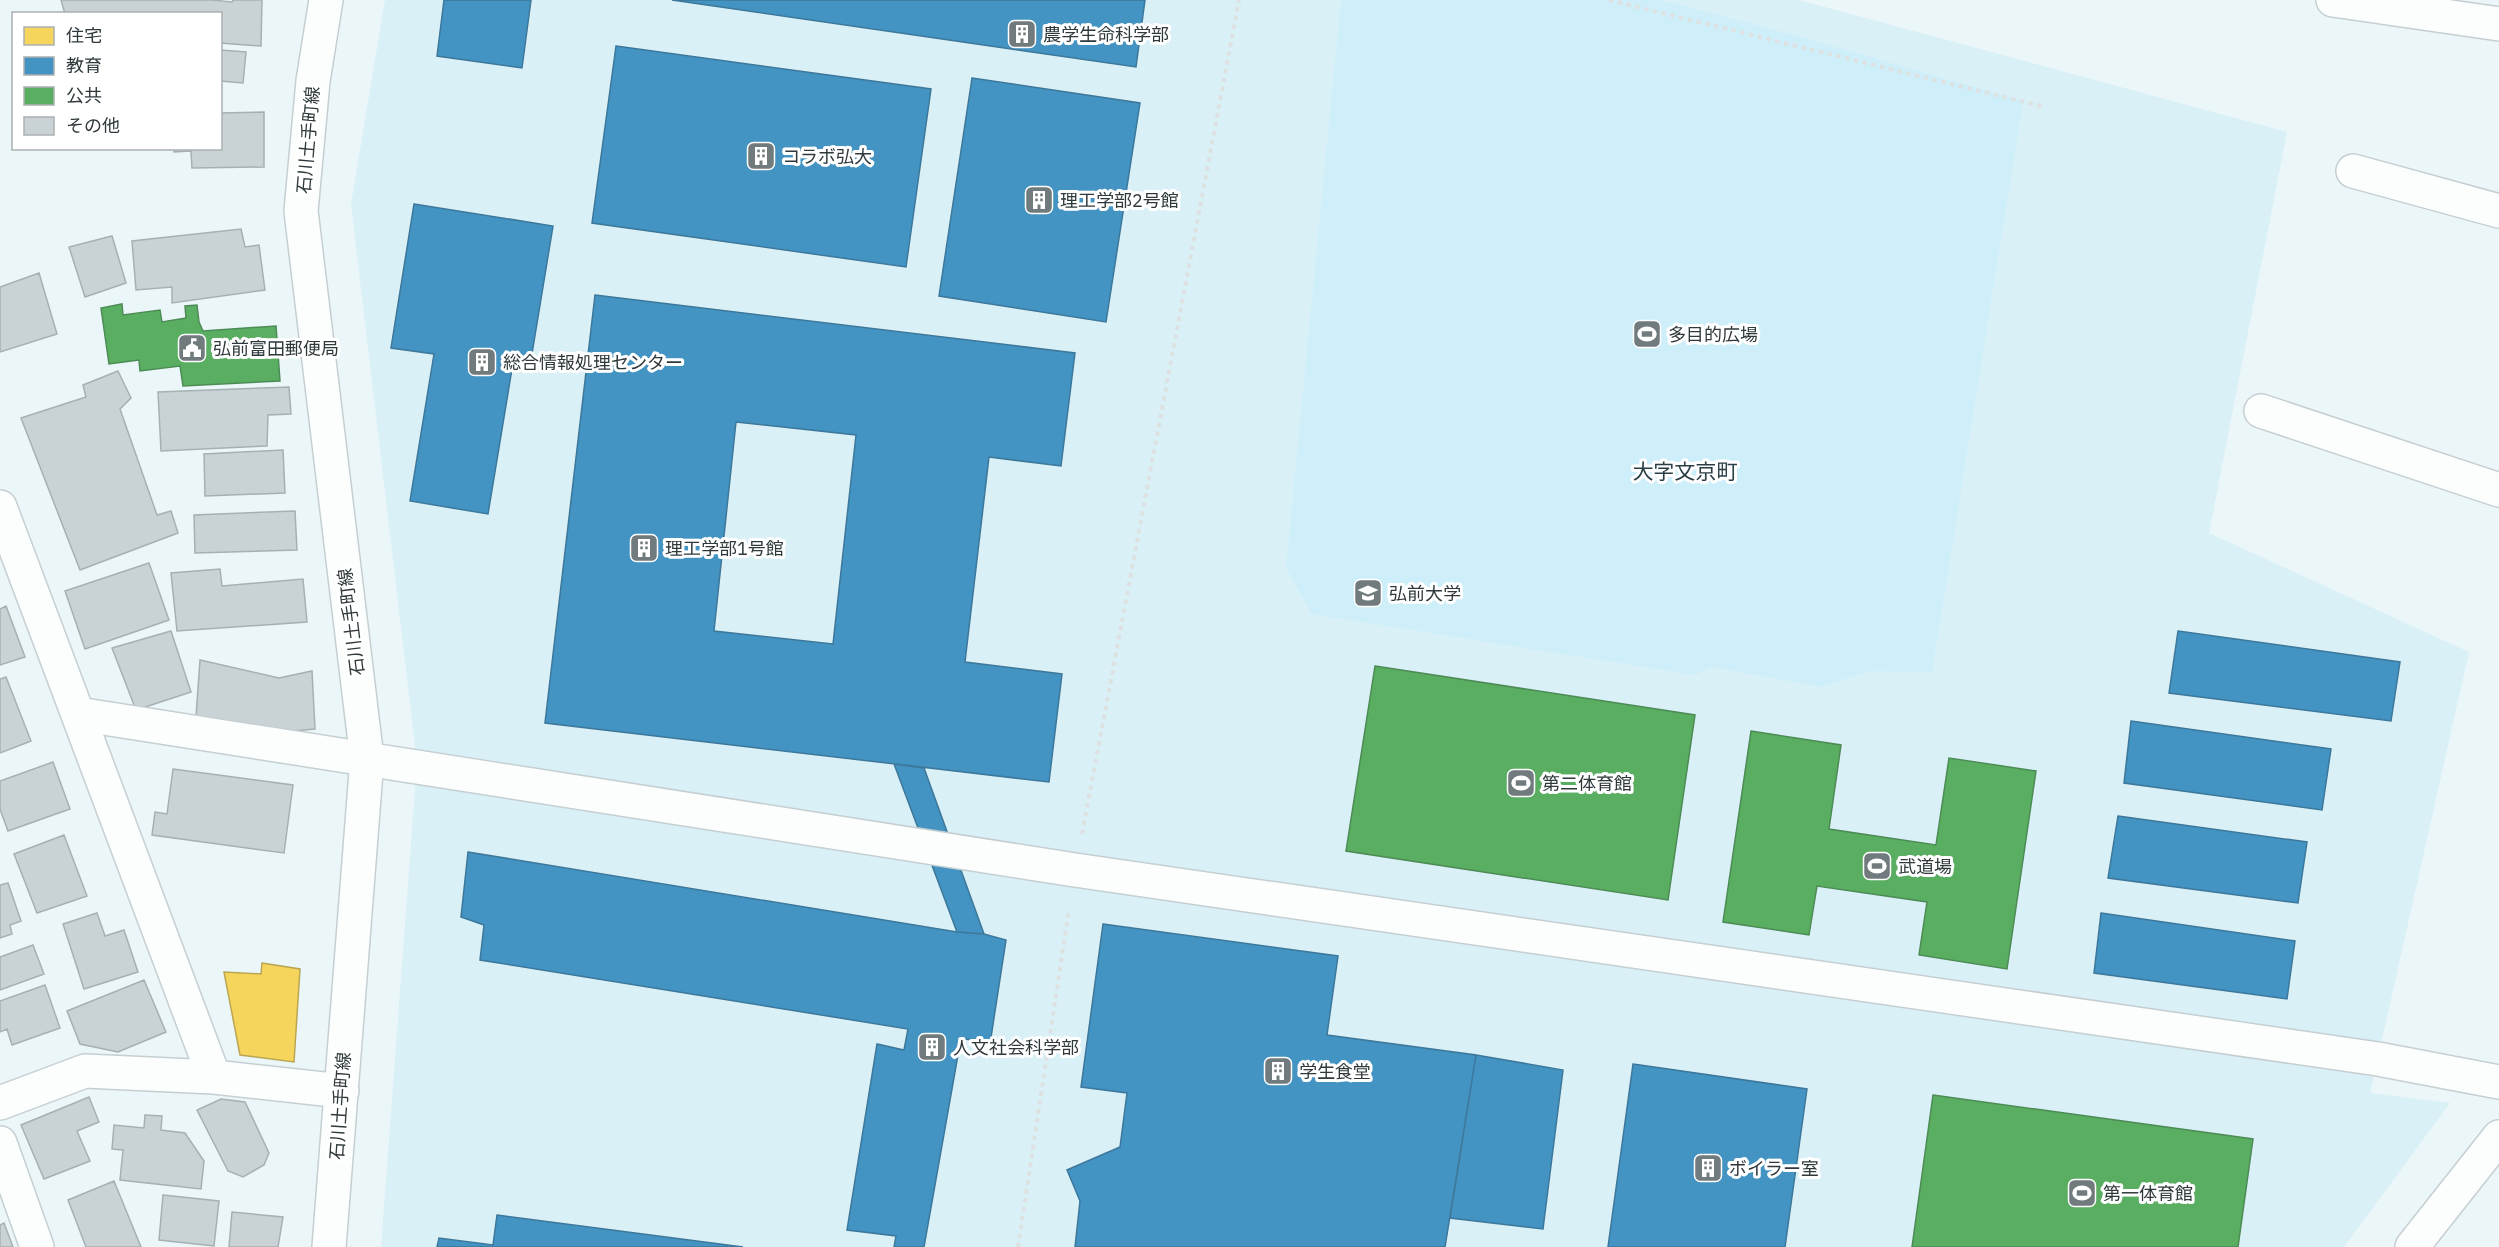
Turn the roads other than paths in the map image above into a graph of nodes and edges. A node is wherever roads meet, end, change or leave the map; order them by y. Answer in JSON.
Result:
{"nodes":[{"id":1,"x":326,"y":0,"type":"edge"},
{"id":2,"x":2333,"y":0,"type":"edge"},
{"id":3,"x":2499,"y":24,"type":"edge"},
{"id":4,"x":2353,"y":171,"type":"dead end"},
{"id":5,"x":2499,"y":211,"type":"edge"},
{"id":6,"x":2261,"y":411,"type":"dead end"},
{"id":7,"x":2499,"y":490,"type":"edge"},
{"id":8,"x":0,"y":507,"type":"edge"},
{"id":9,"x":78,"y":714,"type":"junction"},
{"id":10,"x":367,"y":759,"type":"junction"},
{"id":11,"x":214,"y":1077,"type":"junction"},
{"id":12,"x":2499,"y":1082,"type":"edge"},
{"id":13,"x":342,"y":1091,"type":"junction"},
{"id":14,"x":0,"y":1103,"type":"edge"},
{"id":15,"x":2499,"y":1137,"type":"edge"},
{"id":16,"x":0,"y":1143,"type":"edge"},
{"id":17,"x":37,"y":1247,"type":"edge"},
{"id":18,"x":329,"y":1247,"type":"edge"},
{"id":19,"x":2412,"y":1247,"type":"edge"}],
"edges":[{"from":1,"to":10,"type":"street","name":"石川土手町線"},
{"from":2,"to":3,"type":"street"},
{"from":4,"to":5,"type":"street"},
{"from":6,"to":7,"type":"street"},
{"from":8,"to":9,"type":"street"},
{"from":9,"to":10,"type":"street"},
{"from":9,"to":11,"type":"street"},
{"from":10,"to":12,"type":"street"},
{"from":10,"to":13,"type":"street","name":"石川土手町線"},
{"from":11,"to":13,"type":"street"},
{"from":11,"to":14,"type":"street"},
{"from":13,"to":18,"type":"street","name":"石川土手町線"},
{"from":15,"to":19,"type":"street"},
{"from":16,"to":17,"type":"street"}]}
